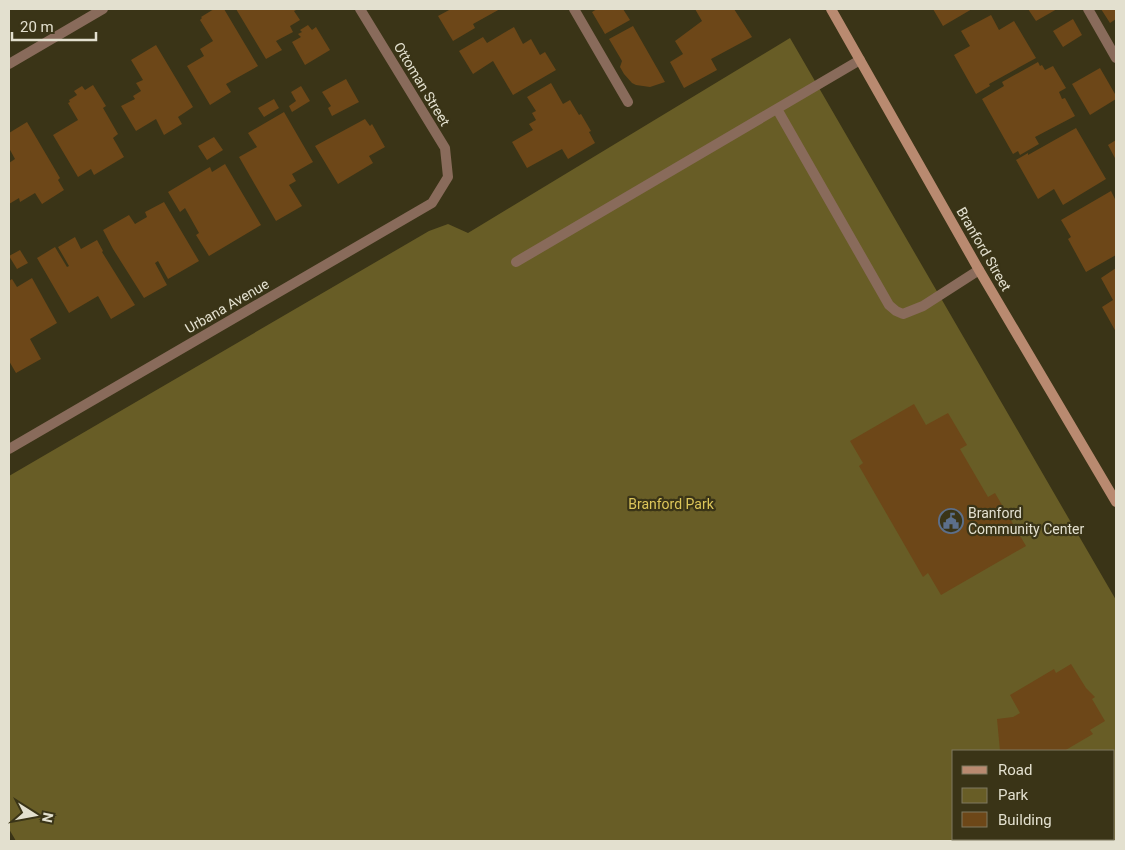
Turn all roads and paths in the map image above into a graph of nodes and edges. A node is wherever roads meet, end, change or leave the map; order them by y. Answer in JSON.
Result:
{"nodes":[{"id":1,"x":103,"y":9,"type":"edge"},
{"id":2,"x":360,"y":9,"type":"edge"},
{"id":3,"x":574,"y":9,"type":"edge"},
{"id":4,"x":831,"y":9,"type":"edge"},
{"id":5,"x":1088,"y":9,"type":"edge"},
{"id":6,"x":1116,"y":58,"type":"edge"},
{"id":7,"x":860,"y":60,"type":"junction"},
{"id":8,"x":9,"y":64,"type":"edge"},
{"id":9,"x":628,"y":102,"type":"dead end"},
{"id":10,"x":777,"y":109,"type":"junction"},
{"id":11,"x":448,"y":177,"type":"joint"},
{"id":12,"x":516,"y":262,"type":"dead end"},
{"id":13,"x":979,"y":270,"type":"junction"},
{"id":14,"x":9,"y":448,"type":"edge"},
{"id":15,"x":1116,"y":502,"type":"edge"}],
"edges":[{"from":1,"to":8,"type":"street"},
{"from":2,"to":11,"type":"street","name":"Ottoman Street"},
{"from":3,"to":9,"type":"street"},
{"from":4,"to":7,"type":"main road","name":"Branford Street"},
{"from":5,"to":6,"type":"street"},
{"from":7,"to":10,"type":"street"},
{"from":7,"to":13,"type":"main road","name":"Branford Street"},
{"from":10,"to":12,"type":"street"},
{"from":10,"to":13,"type":"street"},
{"from":11,"to":14,"type":"street","name":"Urbana Avenue"},
{"from":13,"to":15,"type":"main road","name":"Branford Street"}]}
